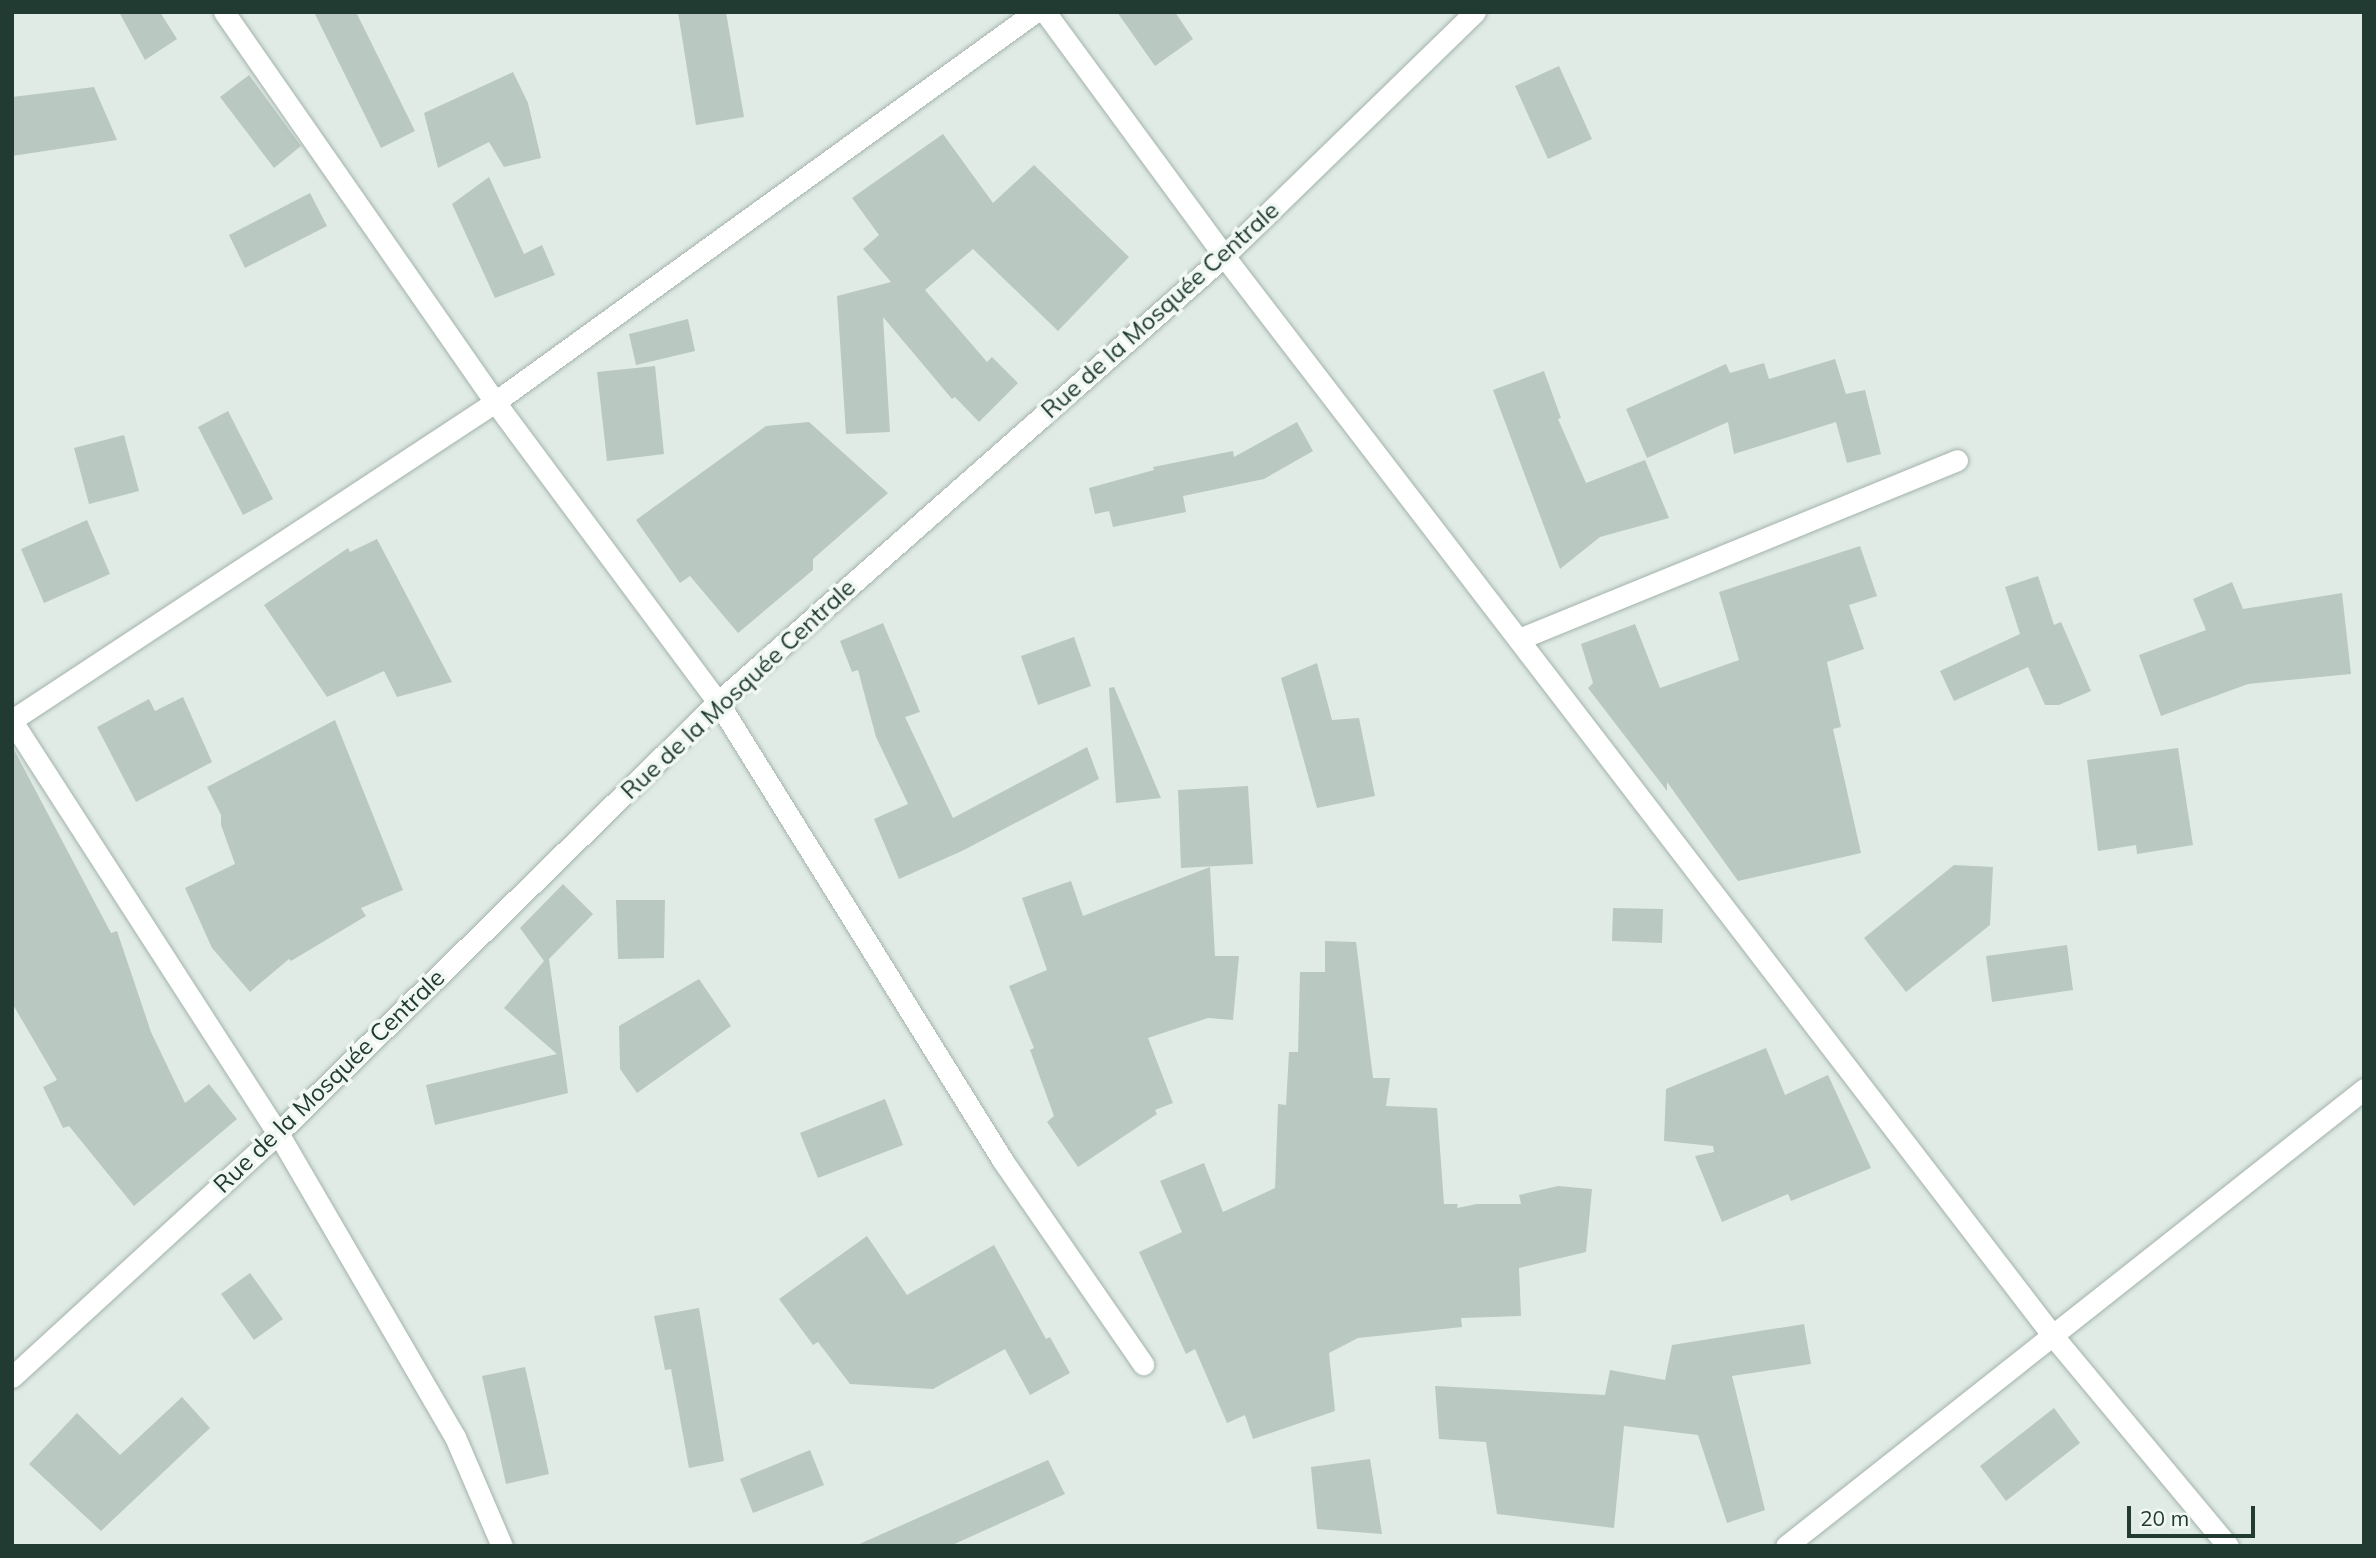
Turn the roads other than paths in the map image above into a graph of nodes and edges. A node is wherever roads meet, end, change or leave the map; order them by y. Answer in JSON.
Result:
{"nodes":[{"id":1,"x":224,"y":12,"type":"edge"},
{"id":2,"x":1035,"y":12,"type":"edge"},
{"id":3,"x":1045,"y":12,"type":"edge"},
{"id":4,"x":1475,"y":12,"type":"edge"},
{"id":5,"x":1224,"y":256,"type":"junction"},
{"id":6,"x":495,"y":402,"type":"junction"},
{"id":7,"x":1957,"y":460,"type":"dead end"},
{"id":8,"x":1519,"y":639,"type":"junction"},
{"id":9,"x":718,"y":702,"type":"junction"},
{"id":10,"x":12,"y":720,"type":"edge"},
{"id":11,"x":2364,"y":1089,"type":"edge"},
{"id":12,"x":278,"y":1133,"type":"junction"},
{"id":13,"x":2053,"y":1336,"type":"junction"},
{"id":14,"x":1143,"y":1364,"type":"dead end"},
{"id":15,"x":12,"y":1377,"type":"edge"},
{"id":16,"x":502,"y":1546,"type":"edge"},
{"id":17,"x":1786,"y":1546,"type":"edge"},
{"id":18,"x":2228,"y":1546,"type":"edge"}],
"edges":[{"from":1,"to":6,"type":"street"},
{"from":2,"to":6,"type":"street"},
{"from":3,"to":5,"type":"street"},
{"from":4,"to":5,"type":"street","name":"Rue de la Mosquée Centrale"},
{"from":5,"to":8,"type":"street"},
{"from":5,"to":9,"type":"street","name":"Rue de la Mosquée Centrale"},
{"from":6,"to":9,"type":"street"},
{"from":6,"to":10,"type":"street"},
{"from":7,"to":8,"type":"street"},
{"from":8,"to":13,"type":"street"},
{"from":9,"to":12,"type":"street","name":"Rue de la Mosquée Centrale"},
{"from":9,"to":14,"type":"street"},
{"from":10,"to":12,"type":"street"},
{"from":11,"to":13,"type":"street"},
{"from":12,"to":15,"type":"street","name":"Rue de la Mosquée Centrale"},
{"from":12,"to":16,"type":"street"},
{"from":13,"to":17,"type":"street"},
{"from":13,"to":18,"type":"street"}]}
